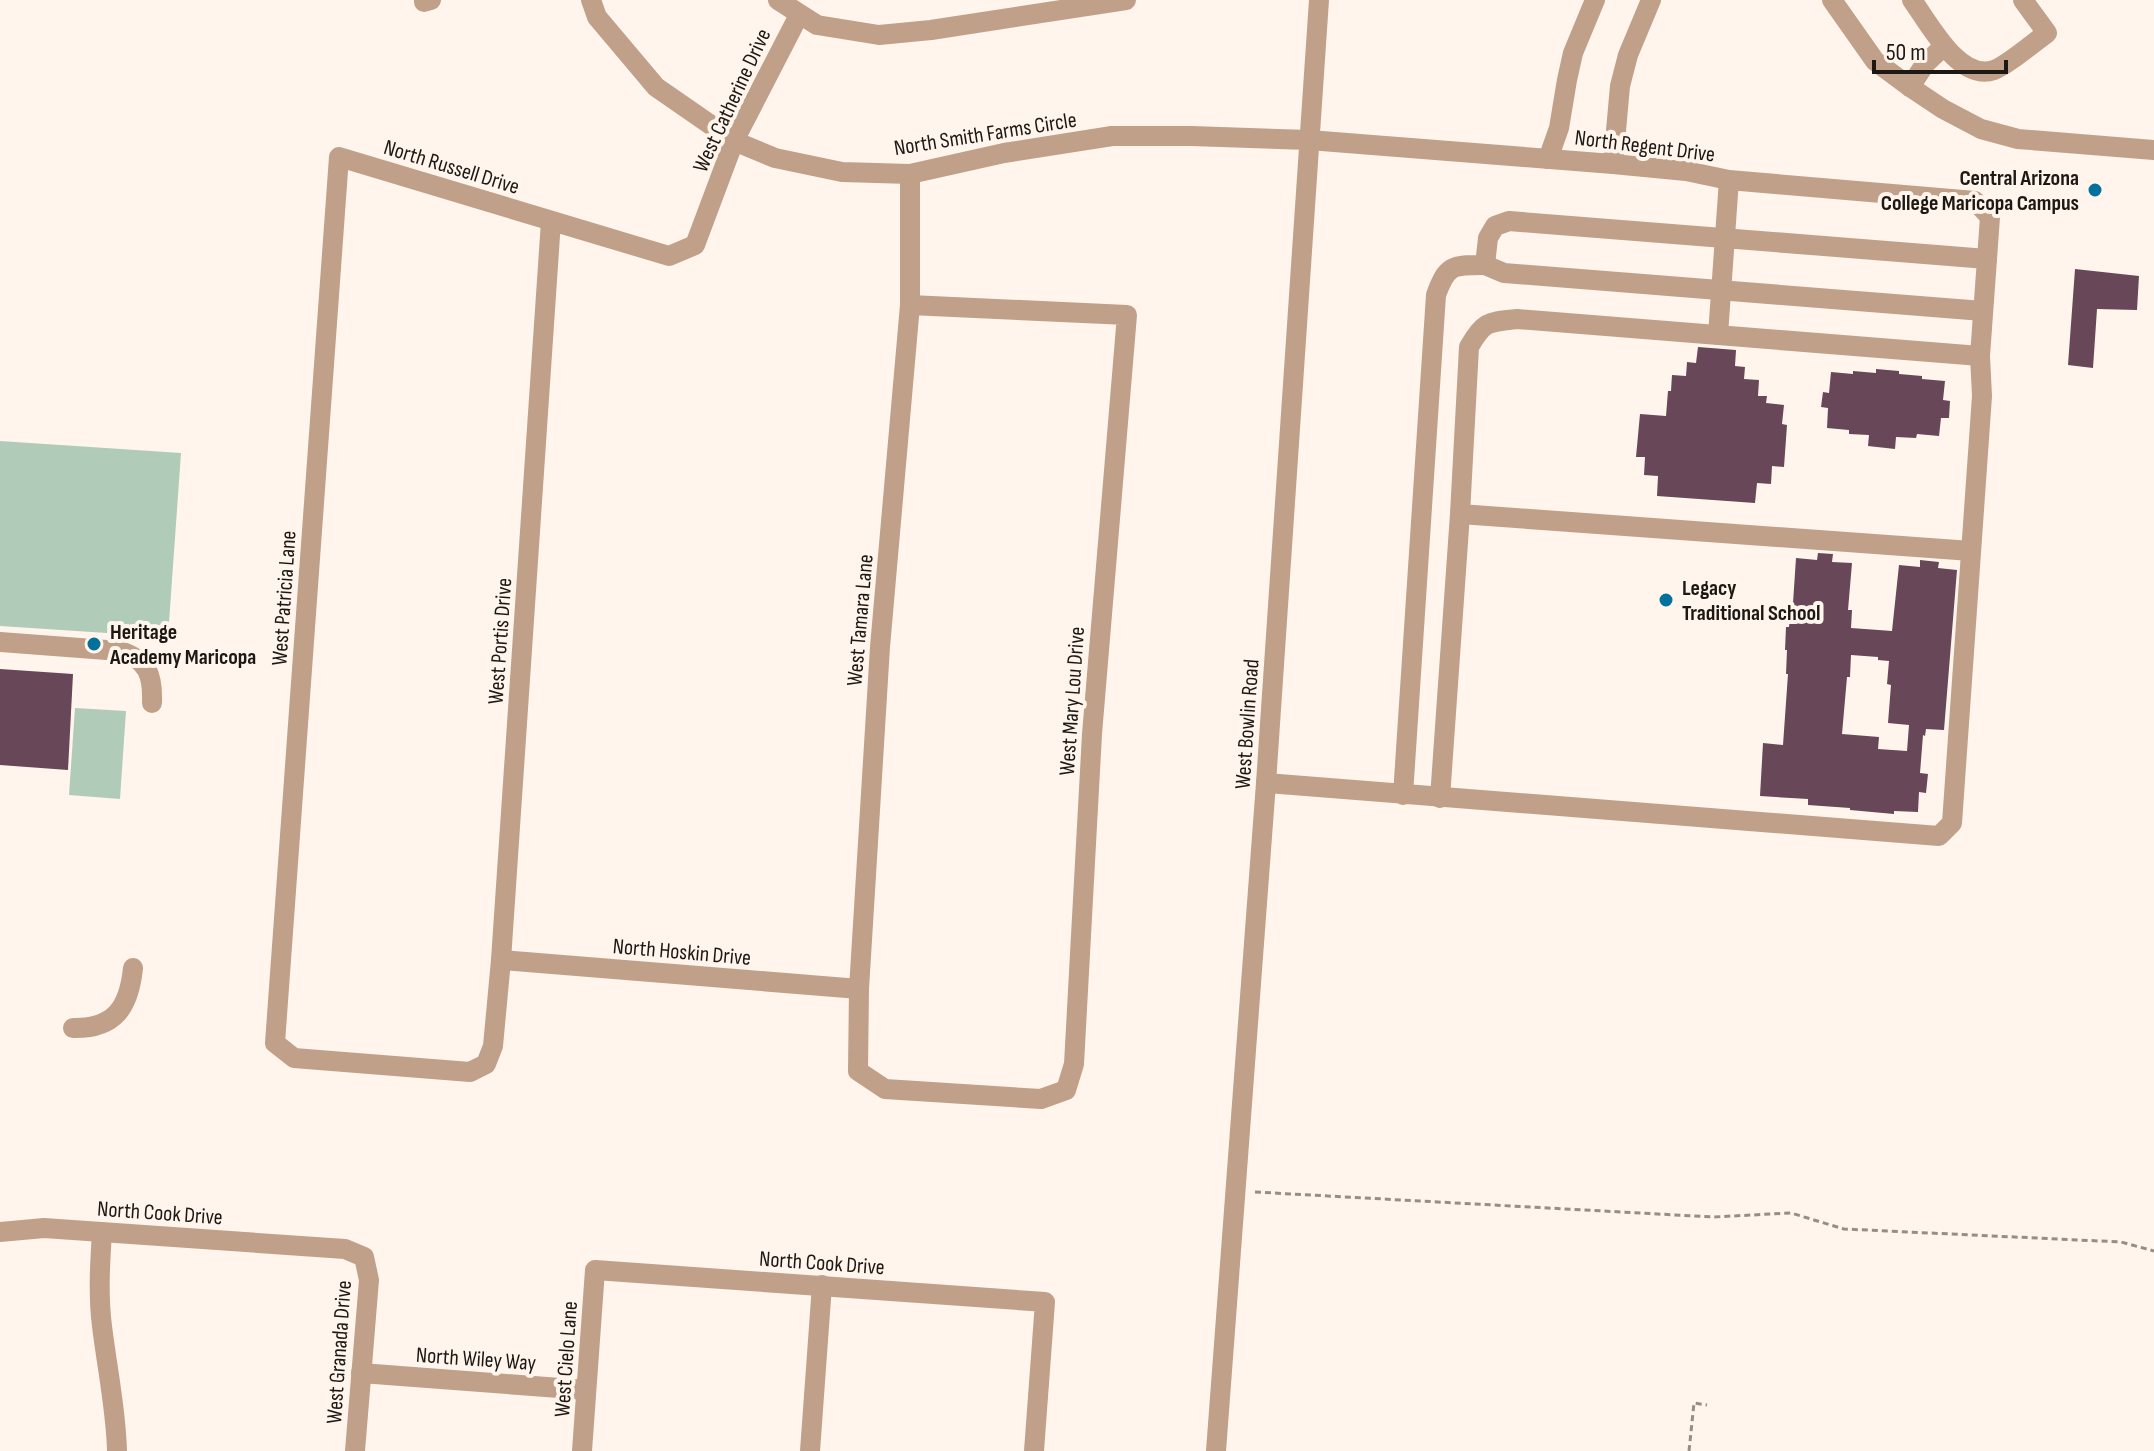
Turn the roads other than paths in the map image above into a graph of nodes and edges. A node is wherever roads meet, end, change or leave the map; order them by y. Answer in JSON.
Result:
{"nodes":[{"id":1,"x":424,"y":0,"type":"edge"},
{"id":2,"x":431,"y":0,"type":"edge"},
{"id":3,"x":591,"y":0,"type":"edge"},
{"id":4,"x":778,"y":0,"type":"edge"},
{"id":5,"x":1126,"y":0,"type":"edge"},
{"id":6,"x":1319,"y":0,"type":"edge"},
{"id":7,"x":1595,"y":0,"type":"edge"},
{"id":8,"x":1651,"y":0,"type":"edge"},
{"id":9,"x":1912,"y":0,"type":"edge"},
{"id":10,"x":2023,"y":0,"type":"edge"},
{"id":11,"x":1836,"y":2,"type":"edge"},
{"id":12,"x":988,"y":10,"type":"edge"},
{"id":13,"x":799,"y":15,"type":"junction"},
{"id":14,"x":1944,"y":46,"type":"junction"},
{"id":15,"x":1910,"y":87,"type":"junction"},
{"id":16,"x":1309,"y":140,"type":"junction"},
{"id":17,"x":734,"y":141,"type":"junction"},
{"id":18,"x":2154,"y":150,"type":"edge"},
{"id":19,"x":339,"y":157,"type":"joint"},
{"id":20,"x":1548,"y":159,"type":"junction"},
{"id":21,"x":1613,"y":164,"type":"junction"},
{"id":22,"x":910,"y":174,"type":"junction"},
{"id":23,"x":1729,"y":180,"type":"junction"},
{"id":24,"x":551,"y":221,"type":"junction"},
{"id":25,"x":1724,"y":238,"type":"junction"},
{"id":26,"x":1987,"y":259,"type":"junction"},
{"id":27,"x":1485,"y":265,"type":"junction"},
{"id":28,"x":1722,"y":289,"type":"junction"},
{"id":29,"x":910,"y":305,"type":"junction"},
{"id":30,"x":1983,"y":311,"type":"junction"},
{"id":31,"x":1718,"y":335,"type":"junction"},
{"id":32,"x":1980,"y":356,"type":"junction"},
{"id":33,"x":1460,"y":514,"type":"junction"},
{"id":34,"x":1971,"y":551,"type":"junction"},
{"id":35,"x":0,"y":642,"type":"edge"},
{"id":36,"x":152,"y":703,"type":"dead end"},
{"id":37,"x":1266,"y":783,"type":"junction"},
{"id":38,"x":1403,"y":795,"type":"junction"},
{"id":39,"x":1440,"y":798,"type":"junction"},
{"id":40,"x":501,"y":960,"type":"junction"},
{"id":41,"x":133,"y":968,"type":"dead end"},
{"id":42,"x":859,"y":989,"type":"junction"},
{"id":43,"x":73,"y":1028,"type":"dead end"},
{"id":44,"x":486,"y":1064,"type":"joint"},
{"id":45,"x":858,"y":1071,"type":"joint"},
{"id":46,"x":0,"y":1232,"type":"edge"},
{"id":47,"x":102,"y":1232,"type":"junction"},
{"id":48,"x":364,"y":1257,"type":"joint"},
{"id":49,"x":595,"y":1270,"type":"joint"},
{"id":50,"x":822,"y":1285,"type":"junction"},
{"id":51,"x":361,"y":1373,"type":"junction"},
{"id":52,"x":586,"y":1390,"type":"junction"},
{"id":53,"x":117,"y":1451,"type":"edge"},
{"id":54,"x":355,"y":1451,"type":"edge"},
{"id":55,"x":582,"y":1451,"type":"edge"},
{"id":56,"x":810,"y":1451,"type":"edge"},
{"id":57,"x":1034,"y":1451,"type":"edge"},
{"id":58,"x":1216,"y":1451,"type":"edge"}],
"edges":[{"from":1,"to":2,"type":"street"},
{"from":3,"to":17,"type":"street","name":"North Smith Farms Circle"},
{"from":4,"to":13,"type":"street"},
{"from":5,"to":12,"type":"street"},
{"from":6,"to":16,"type":"street","name":"West Bowlin Road"},
{"from":7,"to":20,"type":"street"},
{"from":8,"to":21,"type":"street"},
{"from":9,"to":14,"type":"street"},
{"from":10,"to":14,"type":"street"},
{"from":11,"to":15,"type":"street"},
{"from":12,"to":13,"type":"street"},
{"from":13,"to":17,"type":"street","name":"West Catherine Drive"},
{"from":14,"to":15,"type":"street"},
{"from":15,"to":18,"type":"street"},
{"from":16,"to":20,"type":"street","name":"North Regent Drive"},
{"from":16,"to":22,"type":"street","name":"North Smith Farms Circle"},
{"from":16,"to":37,"type":"street","name":"West Bowlin Road"},
{"from":17,"to":22,"type":"street","name":"North Smith Farms Circle"},
{"from":17,"to":24,"type":"street","name":"West Catherine Drive"},
{"from":19,"to":24,"type":"street","name":"North Russell Drive"},
{"from":19,"to":44,"type":"street","name":"West Patricia Lane"},
{"from":20,"to":21,"type":"street","name":"North Regent Drive"},
{"from":21,"to":23,"type":"street","name":"North Regent Drive"},
{"from":22,"to":29,"type":"street","name":"West Tamara Lane"},
{"from":23,"to":25,"type":"street"},
{"from":23,"to":26,"type":"street","name":"North Regent Drive"},
{"from":24,"to":40,"type":"street","name":"West Portis Drive"},
{"from":25,"to":26,"type":"street"},
{"from":25,"to":27,"type":"street"},
{"from":25,"to":28,"type":"street"},
{"from":26,"to":30,"type":"street"},
{"from":27,"to":28,"type":"street"},
{"from":27,"to":38,"type":"street"},
{"from":28,"to":30,"type":"street"},
{"from":28,"to":31,"type":"street"},
{"from":29,"to":42,"type":"street","name":"West Tamara Lane"},
{"from":29,"to":45,"type":"street","name":"West Mary Lou Drive"},
{"from":30,"to":32,"type":"street"},
{"from":31,"to":32,"type":"street"},
{"from":31,"to":33,"type":"street"},
{"from":32,"to":34,"type":"street"},
{"from":33,"to":34,"type":"street"},
{"from":33,"to":39,"type":"street"},
{"from":34,"to":39,"type":"street"},
{"from":35,"to":36,"type":"street"},
{"from":37,"to":38,"type":"street"},
{"from":37,"to":58,"type":"street","name":"West Bowlin Road"},
{"from":38,"to":39,"type":"street"},
{"from":40,"to":42,"type":"street","name":"North Hoskin Drive"},
{"from":40,"to":44,"type":"street","name":"West Portis Drive"},
{"from":41,"to":43,"type":"street"},
{"from":42,"to":45,"type":"street","name":"West Tamara Lane"},
{"from":46,"to":47,"type":"street","name":"North Cook Drive"},
{"from":47,"to":48,"type":"street","name":"North Cook Drive"},
{"from":47,"to":53,"type":"street"},
{"from":48,"to":51,"type":"street","name":"West Granada Drive"},
{"from":49,"to":50,"type":"street","name":"North Cook Drive"},
{"from":49,"to":52,"type":"street","name":"West Cielo Lane"},
{"from":50,"to":56,"type":"street"},
{"from":50,"to":57,"type":"street","name":"North Cook Drive"},
{"from":51,"to":52,"type":"street","name":"North Wiley Way"},
{"from":51,"to":54,"type":"street","name":"West Granada Drive"},
{"from":52,"to":55,"type":"street","name":"West Cielo Lane"}]}
